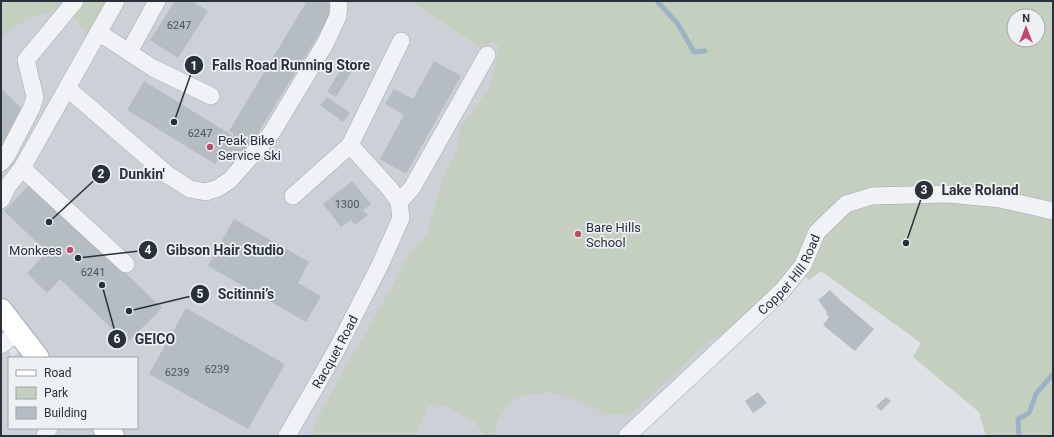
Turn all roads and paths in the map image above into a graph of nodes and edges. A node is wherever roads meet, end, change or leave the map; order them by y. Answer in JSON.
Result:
{"nodes":[{"id":1,"x":75,"y":1,"type":"edge"},
{"id":2,"x":116,"y":1,"type":"edge"},
{"id":3,"x":157,"y":1,"type":"edge"},
{"id":4,"x":338,"y":1,"type":"edge"},
{"id":5,"x":98,"y":32,"type":"junction"},
{"id":6,"x":401,"y":41,"type":"dead end"},
{"id":7,"x":129,"y":52,"type":"junction"},
{"id":8,"x":487,"y":55,"type":"dead end"},
{"id":9,"x":67,"y":88,"type":"junction"},
{"id":10,"x":211,"y":96,"type":"dead end"},
{"id":11,"x":350,"y":146,"type":"junction"},
{"id":12,"x":1,"y":163,"type":"edge"},
{"id":13,"x":22,"y":168,"type":"junction"},
{"id":14,"x":293,"y":196,"type":"dead end"},
{"id":15,"x":1,"y":200,"type":"edge"},
{"id":16,"x":399,"y":202,"type":"junction"},
{"id":17,"x":1053,"y":211,"type":"edge"},
{"id":18,"x":126,"y":264,"type":"dead end"},
{"id":19,"x":1,"y":310,"type":"edge"},
{"id":20,"x":9,"y":339,"type":"edge"},
{"id":21,"x":36,"y":357,"type":"edge"},
{"id":22,"x":105,"y":429,"type":"edge"},
{"id":23,"x":113,"y":436,"type":"edge"},
{"id":24,"x":287,"y":436,"type":"edge"},
{"id":25,"x":627,"y":436,"type":"edge"}],
"edges":[{"from":1,"to":12,"type":"street"},
{"from":2,"to":5,"type":"street"},
{"from":3,"to":7,"type":"street"},
{"from":4,"to":9,"type":"street"},
{"from":5,"to":7,"type":"street"},
{"from":5,"to":9,"type":"street"},
{"from":6,"to":11,"type":"street"},
{"from":7,"to":10,"type":"street"},
{"from":8,"to":16,"type":"street"},
{"from":9,"to":13,"type":"street"},
{"from":11,"to":14,"type":"street"},
{"from":11,"to":16,"type":"street"},
{"from":13,"to":15,"type":"street"},
{"from":13,"to":18,"type":"street"},
{"from":16,"to":24,"type":"street","name":"Racquet Road"},
{"from":17,"to":25,"type":"street","name":"Copper Hill Road"},
{"from":19,"to":20,"type":"main road"},
{"from":20,"to":21,"type":"main road"},
{"from":22,"to":23,"type":"main road"}]}
